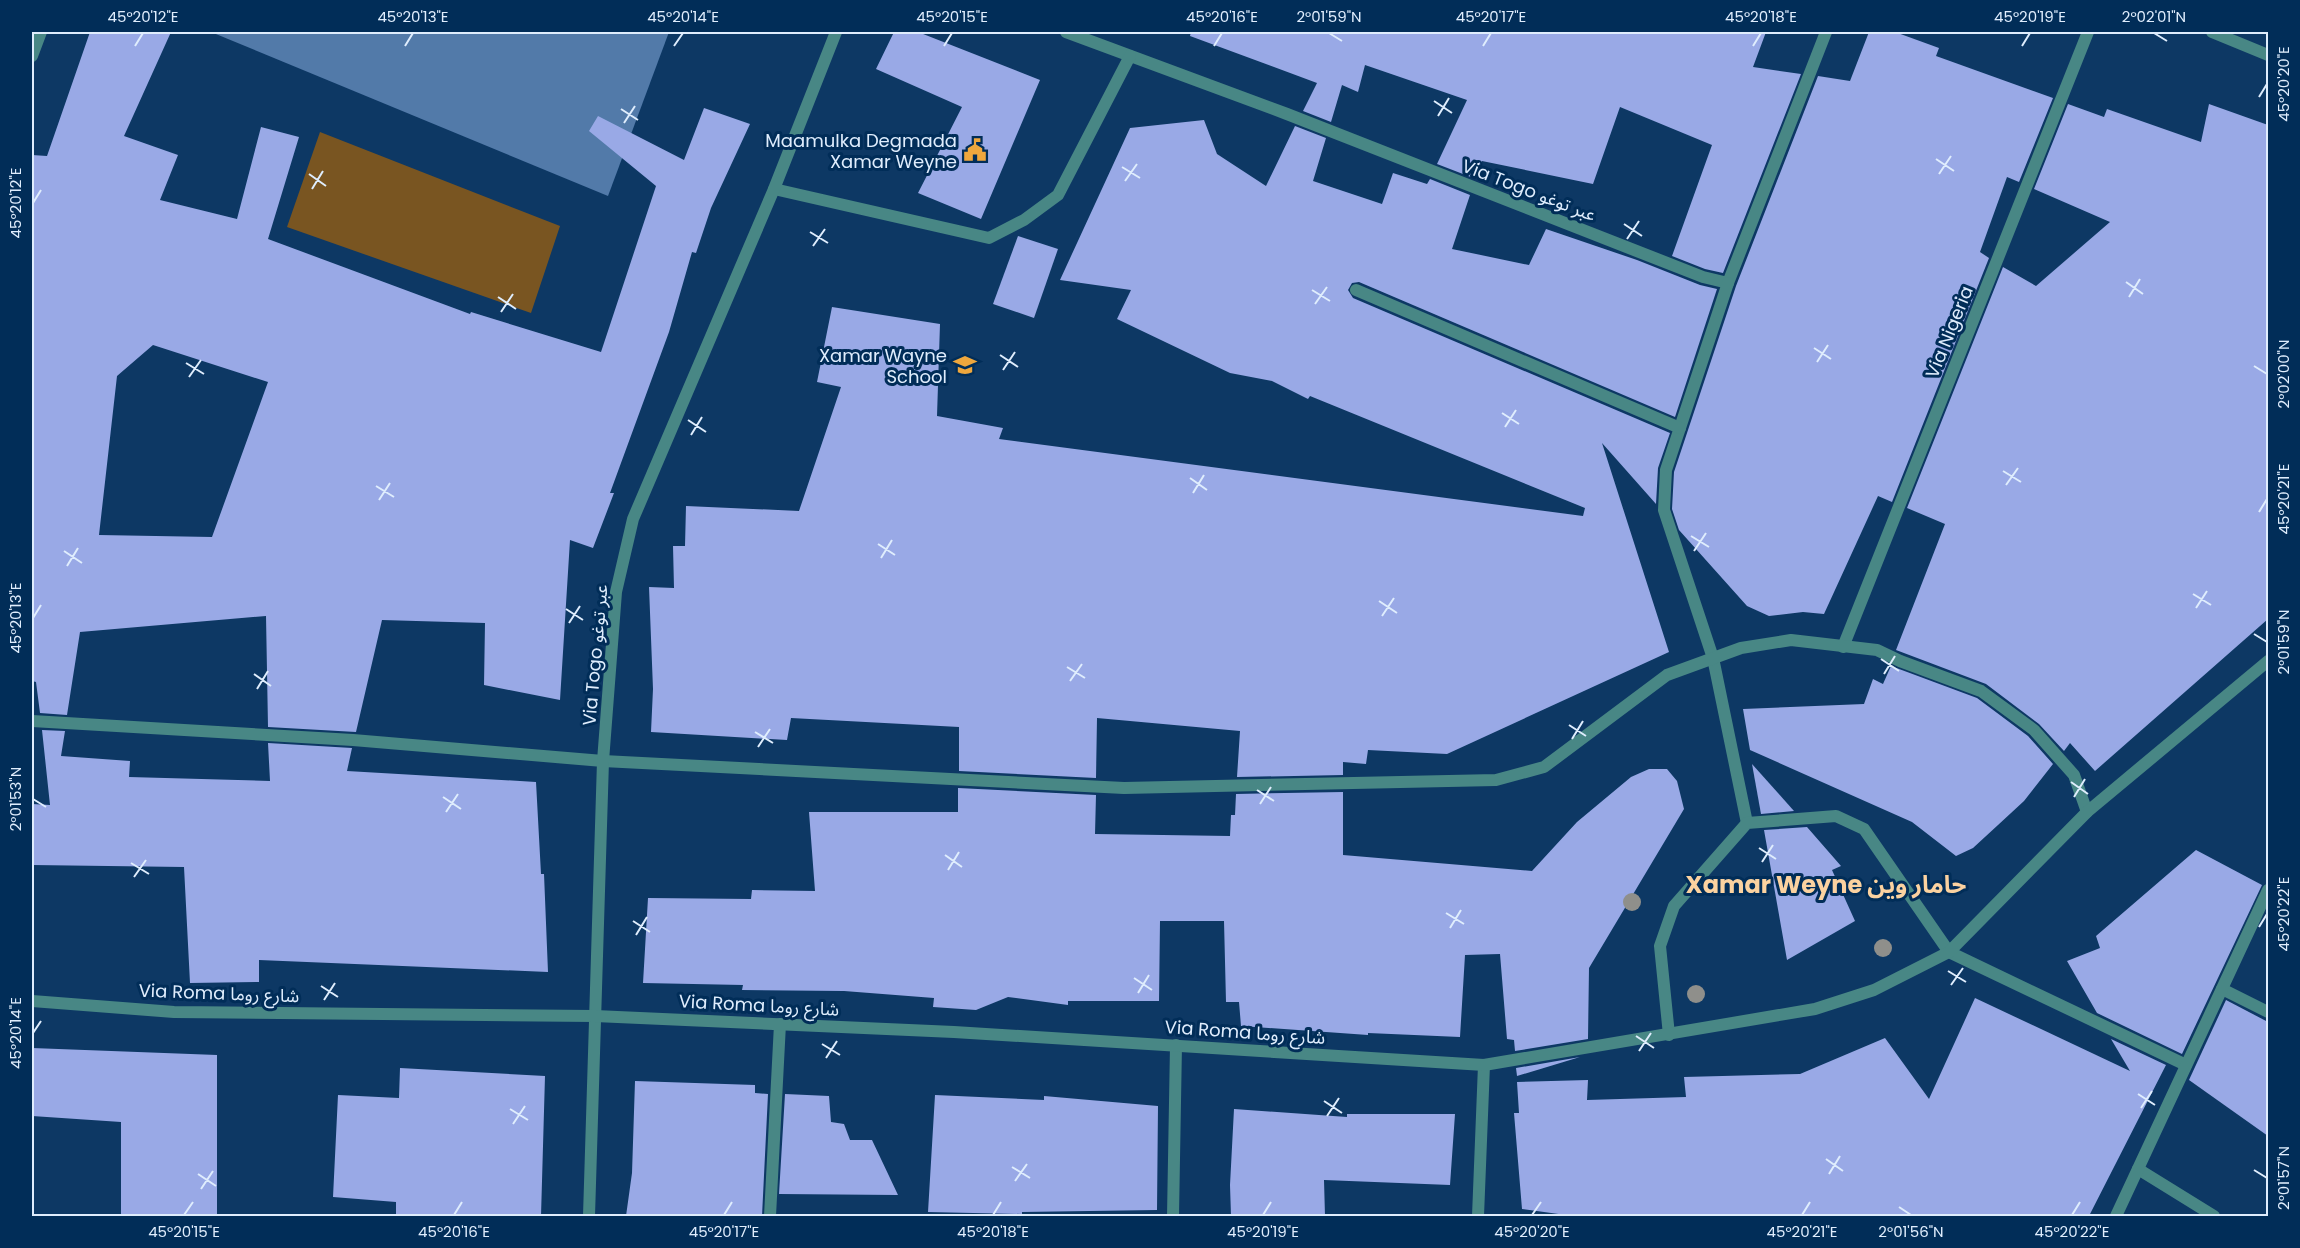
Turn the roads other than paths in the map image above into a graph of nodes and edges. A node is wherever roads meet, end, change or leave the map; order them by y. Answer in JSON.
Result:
{"nodes":[{"id":1,"x":41,"y":32,"type":"edge"},
{"id":2,"x":836,"y":32,"type":"edge"},
{"id":3,"x":1066,"y":32,"type":"edge"},
{"id":4,"x":1826,"y":32,"type":"edge"},
{"id":5,"x":2088,"y":32,"type":"edge"},
{"id":6,"x":2212,"y":32,"type":"edge"},
{"id":7,"x":2268,"y":55,"type":"edge"},
{"id":8,"x":32,"y":56,"type":"edge"},
{"id":9,"x":1130,"y":56,"type":"junction"},
{"id":10,"x":774,"y":189,"type":"junction"},
{"id":11,"x":1728,"y":283,"type":"junction"},
{"id":12,"x":1356,"y":290,"type":"dead end"},
{"id":13,"x":1680,"y":428,"type":"junction"},
{"id":14,"x":1842,"y":647,"type":"junction"},
{"id":15,"x":1713,"y":658,"type":"junction"},
{"id":16,"x":2268,"y":661,"type":"edge"},
{"id":17,"x":32,"y":721,"type":"edge"},
{"id":18,"x":603,"y":761,"type":"junction"},
{"id":19,"x":2086,"y":812,"type":"junction"},
{"id":20,"x":1747,"y":823,"type":"junction"},
{"id":21,"x":2268,"y":892,"type":"edge"},
{"id":22,"x":1949,"y":952,"type":"junction"},
{"id":23,"x":2222,"y":989,"type":"junction"},
{"id":24,"x":32,"y":1001,"type":"edge"},
{"id":25,"x":2268,"y":1012,"type":"edge"},
{"id":26,"x":596,"y":1016,"type":"junction"},
{"id":27,"x":780,"y":1024,"type":"junction"},
{"id":28,"x":1669,"y":1035,"type":"junction"},
{"id":29,"x":1176,"y":1045,"type":"junction"},
{"id":30,"x":1484,"y":1065,"type":"junction"},
{"id":31,"x":2186,"y":1065,"type":"junction"},
{"id":32,"x":2138,"y":1169,"type":"junction"},
{"id":33,"x":589,"y":1216,"type":"edge"},
{"id":34,"x":770,"y":1216,"type":"edge"},
{"id":35,"x":1173,"y":1216,"type":"edge"},
{"id":36,"x":1478,"y":1216,"type":"edge"},
{"id":37,"x":2116,"y":1216,"type":"edge"},
{"id":38,"x":2214,"y":1216,"type":"edge"}],
"edges":[{"from":1,"to":8,"type":"street"},
{"from":2,"to":10,"type":"street","name":"Via Togo عبر توغو"},
{"from":3,"to":9,"type":"street","name":"Via Togo عبر توغو"},
{"from":4,"to":11,"type":"street"},
{"from":5,"to":14,"type":"street","name":"Via Nigeria"},
{"from":6,"to":7,"type":"street"},
{"from":9,"to":10,"type":"street"},
{"from":9,"to":11,"type":"street","name":"Via Togo عبر توغو"},
{"from":10,"to":18,"type":"street","name":"Via Togo عبر توغو"},
{"from":11,"to":13,"type":"street"},
{"from":12,"to":13,"type":"street"},
{"from":13,"to":15,"type":"street"},
{"from":14,"to":15,"type":"street"},
{"from":14,"to":19,"type":"street"},
{"from":15,"to":18,"type":"street"},
{"from":15,"to":20,"type":"street"},
{"from":16,"to":19,"type":"street","name":"Via Roma شارع روما"},
{"from":17,"to":18,"type":"street"},
{"from":18,"to":26,"type":"street","name":"Via Togo عبر توغو"},
{"from":19,"to":22,"type":"street","name":"Via Roma شارع روما"},
{"from":20,"to":22,"type":"street"},
{"from":20,"to":28,"type":"street"},
{"from":21,"to":23,"type":"street"},
{"from":22,"to":28,"type":"street","name":"Via Roma شارع روما"},
{"from":22,"to":31,"type":"street"},
{"from":23,"to":25,"type":"street"},
{"from":23,"to":31,"type":"street"},
{"from":24,"to":26,"type":"street","name":"Via Roma شارع روما"},
{"from":26,"to":27,"type":"street","name":"Via Roma شارع روما"},
{"from":26,"to":33,"type":"street","name":"Via Togo عبر توغو"},
{"from":27,"to":29,"type":"street","name":"Via Roma شارع روما"},
{"from":27,"to":34,"type":"street"},
{"from":28,"to":30,"type":"street","name":"Via Roma شارع روما"},
{"from":29,"to":30,"type":"street","name":"Via Roma شارع روما"},
{"from":29,"to":35,"type":"street"},
{"from":30,"to":36,"type":"street"},
{"from":31,"to":32,"type":"street"},
{"from":32,"to":37,"type":"street"},
{"from":32,"to":38,"type":"street"}]}
